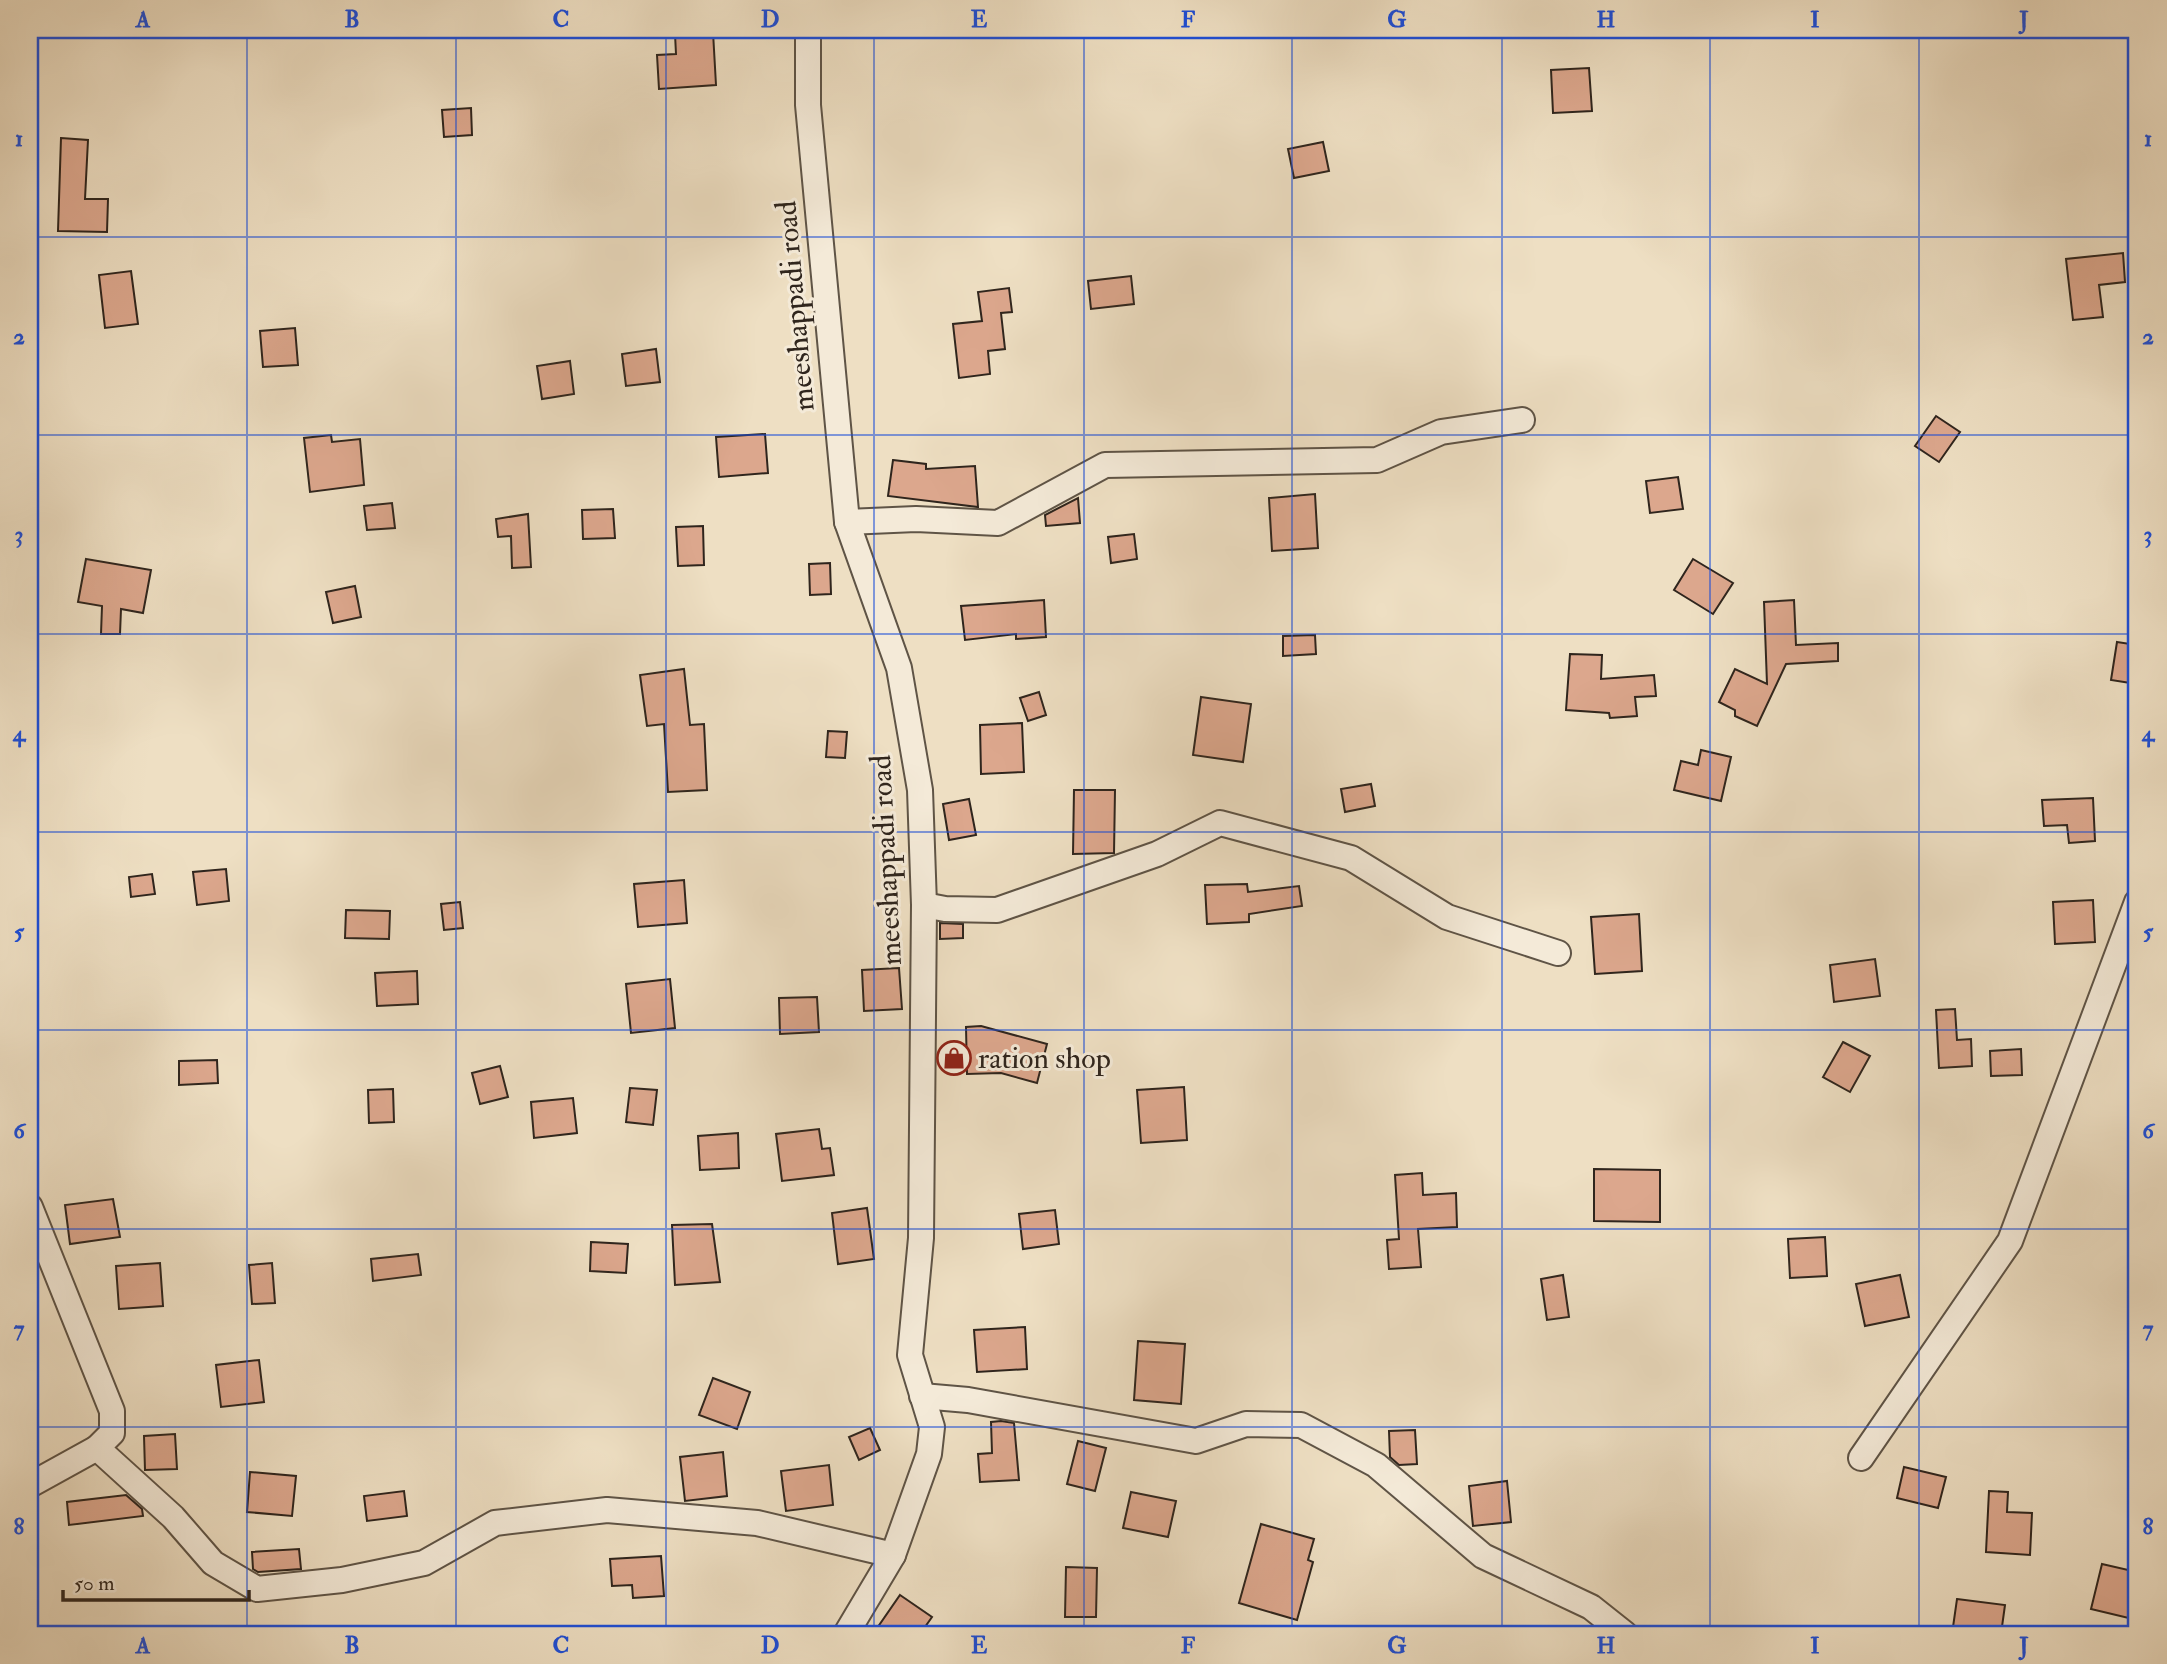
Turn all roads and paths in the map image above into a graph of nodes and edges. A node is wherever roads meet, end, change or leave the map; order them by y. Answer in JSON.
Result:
{"nodes":[{"id":1,"x":808,"y":30,"type":"edge"},
{"id":2,"x":1522,"y":420,"type":"dead end"},
{"id":3,"x":847,"y":522,"type":"junction"},
{"id":4,"x":2137,"y":902,"type":"edge"},
{"id":5,"x":924,"y":905,"type":"junction"},
{"id":6,"x":1558,"y":953,"type":"dead end"},
{"id":7,"x":30,"y":1207,"type":"edge"},
{"id":8,"x":922,"y":1396,"type":"junction"},
{"id":9,"x":97,"y":1448,"type":"junction"},
{"id":10,"x":1860,"y":1458,"type":"dead end"},
{"id":11,"x":30,"y":1485,"type":"edge"},
{"id":12,"x":893,"y":1555,"type":"junction"},
{"id":13,"x":846,"y":1634,"type":"edge"},
{"id":14,"x":1625,"y":1634,"type":"edge"}],
"edges":[{"from":1,"to":3,"type":"street","name":"meeshappadi road"},
{"from":2,"to":3,"type":"street"},
{"from":3,"to":5,"type":"street","name":"meeshappadi road"},
{"from":4,"to":10,"type":"street"},
{"from":5,"to":6,"type":"street"},
{"from":5,"to":8,"type":"street","name":"meeshappadi road"},
{"from":7,"to":9,"type":"street"},
{"from":8,"to":12,"type":"street","name":"meeshappadi road"},
{"from":8,"to":14,"type":"street"},
{"from":9,"to":11,"type":"street"},
{"from":9,"to":12,"type":"street"},
{"from":12,"to":13,"type":"street","name":"meeshappadi road"}]}
